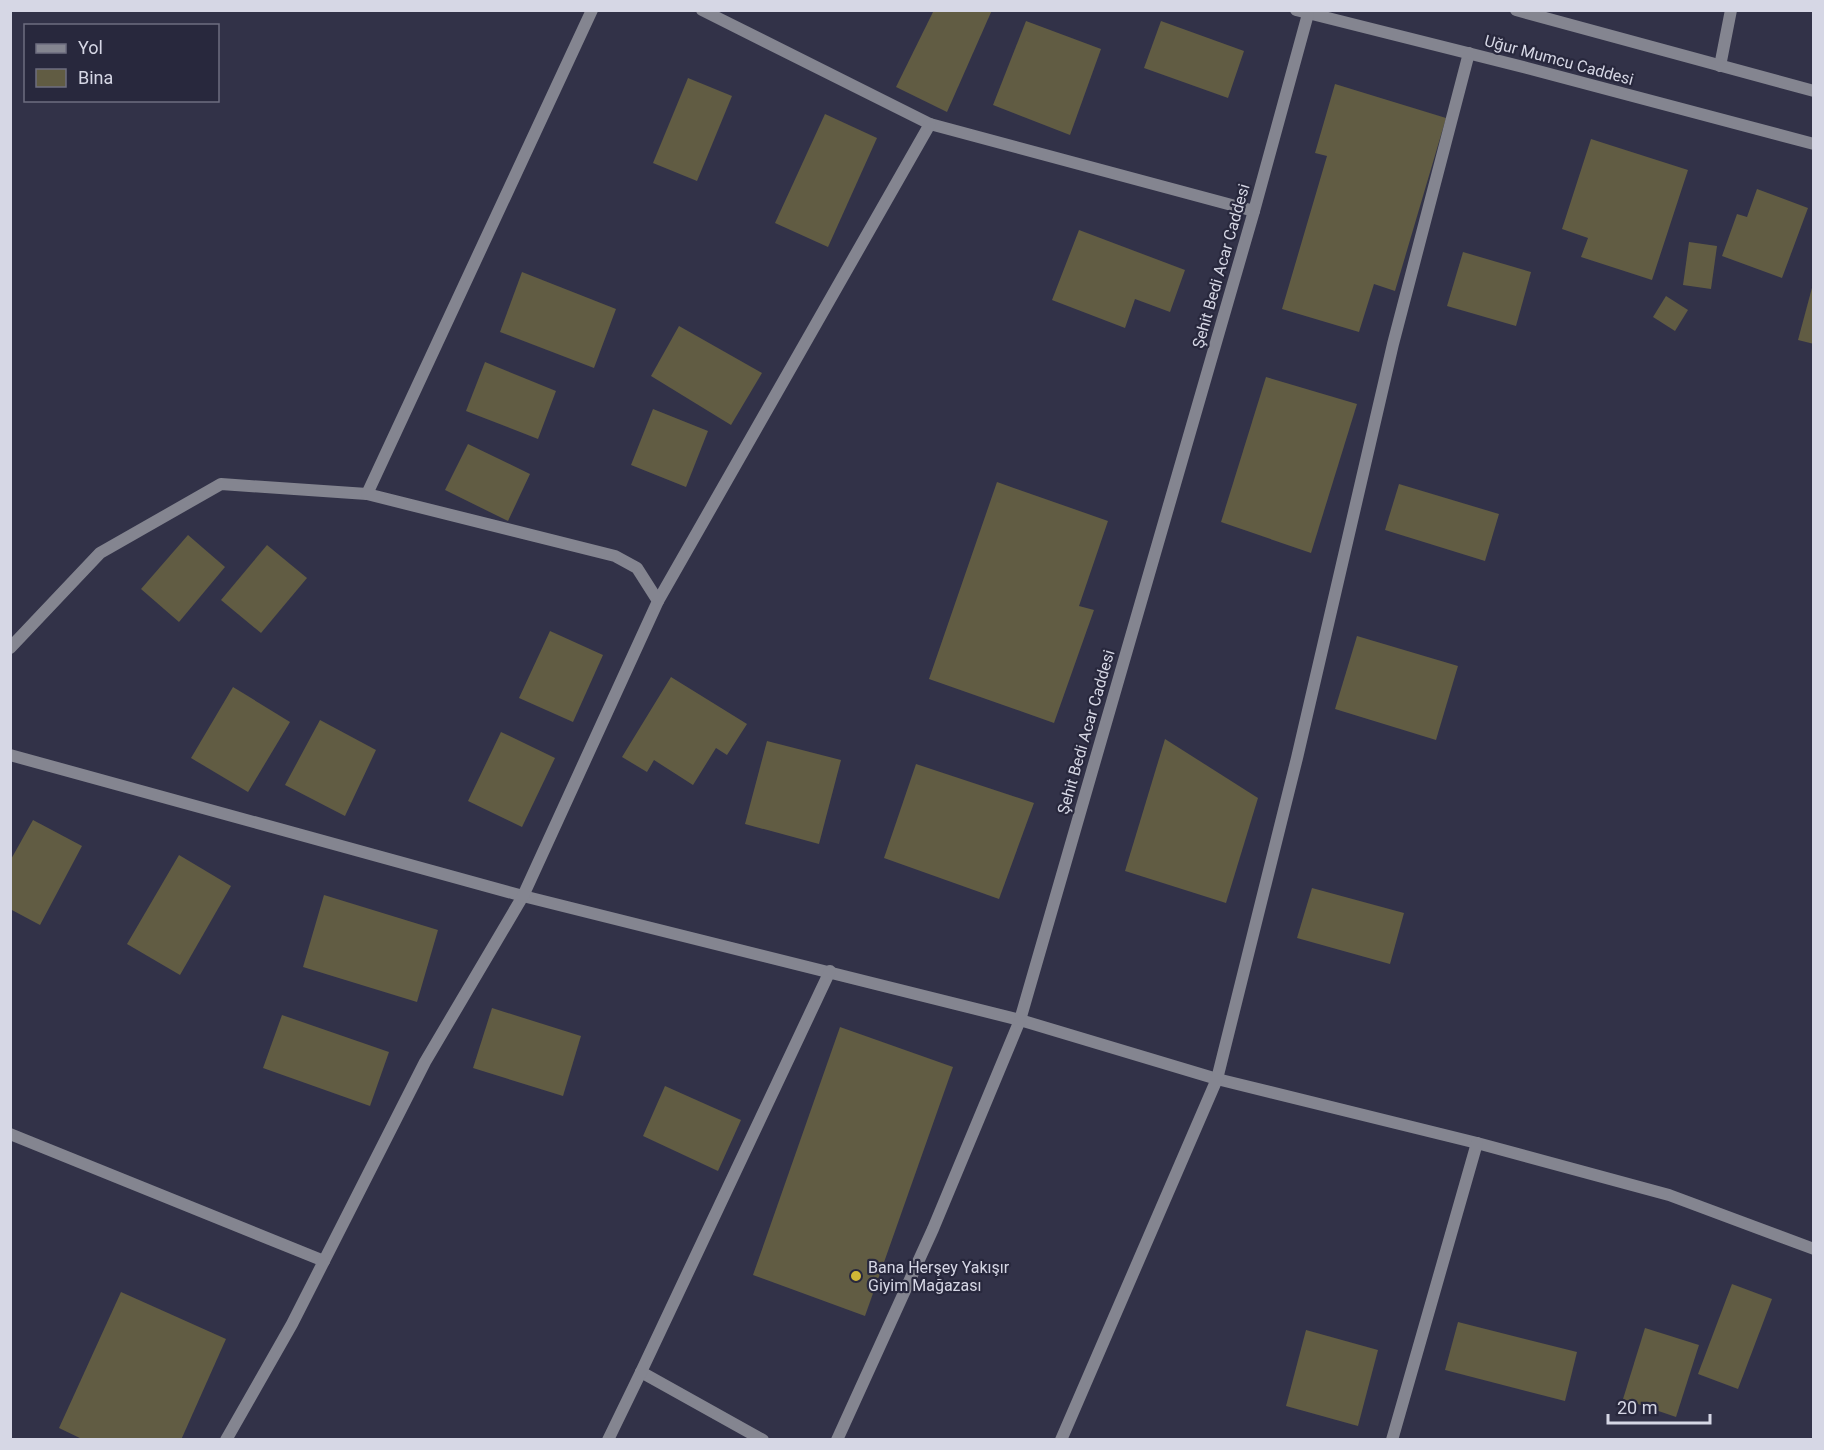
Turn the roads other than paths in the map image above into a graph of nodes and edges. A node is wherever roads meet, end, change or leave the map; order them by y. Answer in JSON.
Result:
{"nodes":[{"id":1,"x":592,"y":10,"type":"edge"},
{"id":2,"x":702,"y":10,"type":"edge"},
{"id":3,"x":1516,"y":10,"type":"edge"},
{"id":4,"x":1731,"y":10,"type":"edge"},
{"id":5,"x":1302,"y":12,"type":"edge"},
{"id":6,"x":1469,"y":53,"type":"junction"},
{"id":7,"x":1720,"y":66,"type":"junction"},
{"id":8,"x":1814,"y":91,"type":"edge"},
{"id":9,"x":930,"y":124,"type":"junction"},
{"id":10,"x":1814,"y":144,"type":"edge"},
{"id":11,"x":1254,"y":211,"type":"junction"},
{"id":12,"x":366,"y":494,"type":"junction"},
{"id":13,"x":658,"y":601,"type":"junction"},
{"id":14,"x":10,"y":648,"type":"edge"},
{"id":15,"x":10,"y":755,"type":"edge"},
{"id":16,"x":523,"y":896,"type":"junction"},
{"id":17,"x":830,"y":972,"type":"junction"},
{"id":18,"x":1020,"y":1020,"type":"junction"},
{"id":19,"x":1217,"y":1079,"type":"junction"},
{"id":20,"x":10,"y":1134,"type":"edge"},
{"id":21,"x":1477,"y":1143,"type":"junction"},
{"id":22,"x":1814,"y":1249,"type":"edge"},
{"id":23,"x":324,"y":1262,"type":"junction"},
{"id":24,"x":641,"y":1372,"type":"junction"},
{"id":25,"x":226,"y":1440,"type":"edge"},
{"id":26,"x":608,"y":1440,"type":"edge"},
{"id":27,"x":763,"y":1440,"type":"edge"},
{"id":28,"x":837,"y":1440,"type":"edge"},
{"id":29,"x":1061,"y":1440,"type":"edge"},
{"id":30,"x":1392,"y":1440,"type":"edge"}],
"edges":[{"from":1,"to":12,"type":"street"},
{"from":2,"to":9,"type":"street"},
{"from":3,"to":7,"type":"street"},
{"from":4,"to":7,"type":"street"},
{"from":5,"to":6,"type":"street","name":"Uğur Mumcu Caddesi"},
{"from":5,"to":11,"type":"street","name":"Şehit Bedi Acar Caddesi"},
{"from":6,"to":10,"type":"street","name":"Uğur Mumcu Caddesi"},
{"from":6,"to":19,"type":"street"},
{"from":7,"to":8,"type":"street"},
{"from":9,"to":11,"type":"street"},
{"from":9,"to":13,"type":"street"},
{"from":11,"to":18,"type":"street","name":"Şehit Bedi Acar Caddesi"},
{"from":12,"to":13,"type":"street"},
{"from":12,"to":14,"type":"street"},
{"from":13,"to":16,"type":"street"},
{"from":15,"to":16,"type":"street"},
{"from":16,"to":17,"type":"street"},
{"from":16,"to":23,"type":"street"},
{"from":17,"to":18,"type":"street"},
{"from":17,"to":24,"type":"street"},
{"from":18,"to":19,"type":"street"},
{"from":18,"to":28,"type":"street","name":"Şehit Bedi Acar Caddesi"},
{"from":19,"to":21,"type":"street"},
{"from":19,"to":29,"type":"street"},
{"from":20,"to":23,"type":"street"},
{"from":21,"to":22,"type":"street"},
{"from":21,"to":30,"type":"street"},
{"from":23,"to":25,"type":"street"},
{"from":24,"to":26,"type":"street"},
{"from":24,"to":27,"type":"street"}]}
